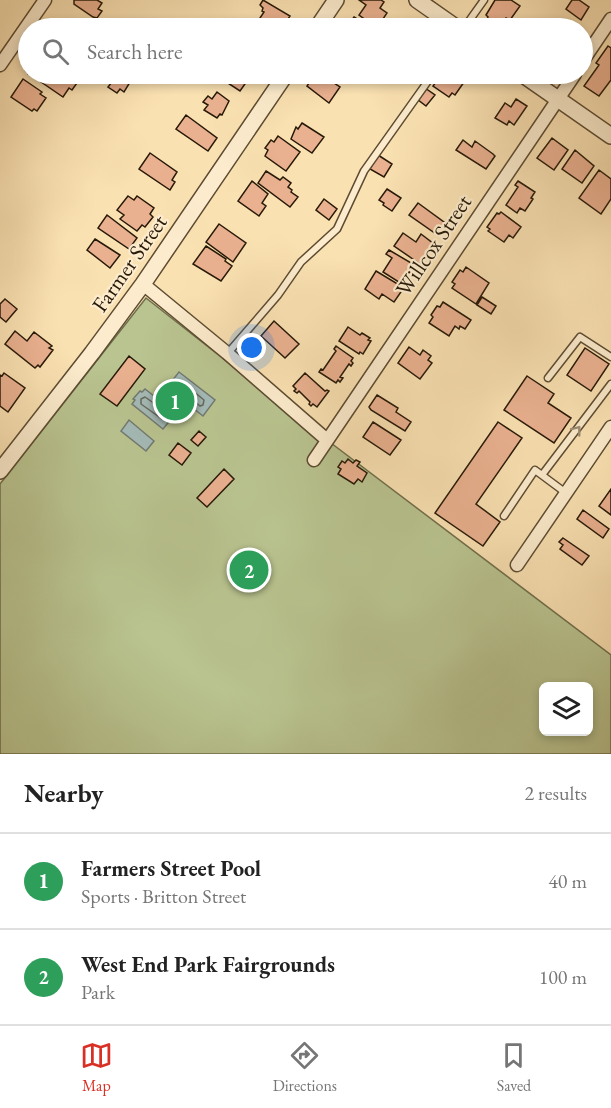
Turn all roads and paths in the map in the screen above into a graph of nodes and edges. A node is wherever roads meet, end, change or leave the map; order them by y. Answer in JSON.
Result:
{"nodes":[{"id":1,"x":45,"y":0,"type":"edge"},
{"id":2,"x":336,"y":0,"type":"edge"},
{"id":3,"x":417,"y":0,"type":"edge"},
{"id":4,"x":484,"y":0,"type":"edge"},
{"id":5,"x":33,"y":18,"type":"edge"},
{"id":6,"x":324,"y":18,"type":"edge"},
{"id":7,"x":443,"y":18,"type":"edge"},
{"id":8,"x":471,"y":18,"type":"edge"},
{"id":9,"x":611,"y":20,"type":"edge"},
{"id":10,"x":18,"y":39,"type":"edge"},
{"id":11,"x":593,"y":46,"type":"edge"},
{"id":12,"x":0,"y":65,"type":"edge"},
{"id":13,"x":279,"y":84,"type":"edge"},
{"id":14,"x":426,"y":84,"type":"edge"},
{"id":15,"x":536,"y":84,"type":"edge"},
{"id":16,"x":568,"y":84,"type":"edge"},
{"id":17,"x":558,"y":99,"type":"junction"},
{"id":18,"x":611,"y":136,"type":"edge"},
{"id":19,"x":143,"y":284,"type":"junction"},
{"id":20,"x":227,"y":353,"type":"junction"},
{"id":21,"x":611,"y":357,"type":"edge"},
{"id":22,"x":548,"y":378,"type":"dead end"},
{"id":23,"x":611,"y":384,"type":"edge"},
{"id":24,"x":611,"y":428,"type":"edge"},
{"id":25,"x":327,"y":440,"type":"junction"},
{"id":26,"x":314,"y":460,"type":"dead end"},
{"id":27,"x":0,"y":471,"type":"edge"},
{"id":28,"x":542,"y":475,"type":"junction"},
{"id":29,"x":566,"y":493,"type":"junction"},
{"id":30,"x":504,"y":516,"type":"dead end"},
{"id":31,"x":517,"y":565,"type":"dead end"}],
"edges":[{"from":1,"to":5,"type":"street"},
{"from":2,"to":6,"type":"street"},
{"from":3,"to":7,"type":"street"},
{"from":4,"to":8,"type":"lane"},
{"from":9,"to":11,"type":"street"},
{"from":10,"to":12,"type":"street"},
{"from":13,"to":19,"type":"street","name":"Farmer Street"},
{"from":14,"to":20,"type":"lane"},
{"from":15,"to":17,"type":"street"},
{"from":16,"to":17,"type":"street","name":"Willcox Street"},
{"from":17,"to":18,"type":"street"},
{"from":17,"to":25,"type":"street","name":"Willcox Street"},
{"from":19,"to":20,"type":"street"},
{"from":19,"to":27,"type":"street","name":"Farmer Street"},
{"from":20,"to":25,"type":"street"},
{"from":21,"to":22,"type":"lane"},
{"from":28,"to":23,"type":"lane","one_way":true},
{"from":24,"to":29,"type":"street"},
{"from":25,"to":26,"type":"street","name":"Willcox Street"},
{"from":28,"to":29,"type":"lane"},
{"from":28,"to":30,"type":"lane"},
{"from":29,"to":31,"type":"street"}]}
